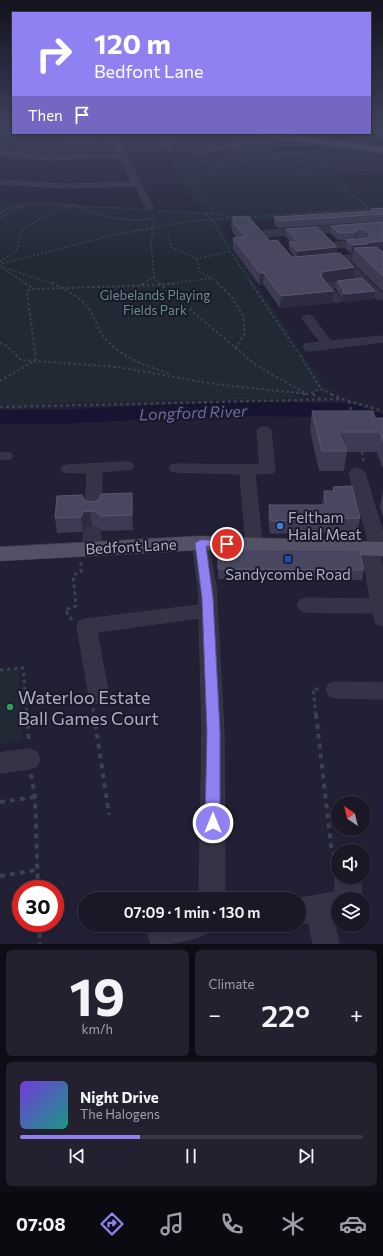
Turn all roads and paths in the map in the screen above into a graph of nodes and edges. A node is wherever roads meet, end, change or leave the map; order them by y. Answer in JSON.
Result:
{"nodes":[{"id":1,"x":131,"y":172,"type":"edge"},
{"id":2,"x":189,"y":172,"type":"edge"},
{"id":3,"x":209,"y":172,"type":"edge"},
{"id":4,"x":289,"y":172,"type":"edge"},
{"id":5,"x":341,"y":172,"type":"edge"},
{"id":6,"x":328,"y":173,"type":"junction"},
{"id":7,"x":191,"y":180,"type":"junction"},
{"id":8,"x":0,"y":182,"type":"edge"},
{"id":9,"x":137,"y":184,"type":"junction"},
{"id":10,"x":28,"y":204,"type":"junction"},
{"id":11,"x":73,"y":205,"type":"junction"},
{"id":12,"x":148,"y":209,"type":"junction"},
{"id":13,"x":369,"y":209,"type":"junction"},
{"id":14,"x":376,"y":209,"type":"edge"},
{"id":15,"x":0,"y":213,"type":"edge"},
{"id":16,"x":5,"y":214,"type":"junction"},
{"id":17,"x":206,"y":214,"type":"junction"},
{"id":18,"x":214,"y":214,"type":"junction"},
{"id":19,"x":246,"y":217,"type":"edge"},
{"id":20,"x":0,"y":218,"type":"edge"},
{"id":21,"x":212,"y":220,"type":"junction"},
{"id":22,"x":326,"y":220,"type":"edge"},
{"id":23,"x":383,"y":225,"type":"edge"},
{"id":24,"x":153,"y":228,"type":"junction"},
{"id":25,"x":334,"y":228,"type":"junction"},
{"id":26,"x":320,"y":230,"type":"junction"},
{"id":27,"x":169,"y":235,"type":"dead end"},
{"id":28,"x":345,"y":239,"type":"edge"},
{"id":29,"x":360,"y":240,"type":"edge"},
{"id":30,"x":278,"y":243,"type":"edge"},
{"id":31,"x":335,"y":245,"type":"junction"},
{"id":32,"x":230,"y":251,"type":"junction"},
{"id":33,"x":383,"y":255,"type":"edge"},
{"id":34,"x":345,"y":258,"type":"junction"},
{"id":35,"x":197,"y":259,"type":"junction"},
{"id":36,"x":315,"y":261,"type":"edge"},
{"id":37,"x":0,"y":265,"type":"edge"},
{"id":38,"x":154,"y":277,"type":"junction"},
{"id":39,"x":212,"y":278,"type":"junction"},
{"id":40,"x":365,"y":282,"type":"junction"},
{"id":41,"x":161,"y":285,"type":"junction"},
{"id":42,"x":139,"y":286,"type":"junction"},
{"id":43,"x":34,"y":289,"type":"junction"},
{"id":44,"x":63,"y":289,"type":"junction"},
{"id":45,"x":380,"y":297,"type":"dead end"},
{"id":46,"x":337,"y":300,"type":"dead end"},
{"id":47,"x":308,"y":318,"type":"dead end"},
{"id":48,"x":383,"y":339,"type":"edge"},
{"id":49,"x":0,"y":343,"type":"edge"},
{"id":50,"x":328,"y":345,"type":"junction"},
{"id":51,"x":309,"y":347,"type":"dead end"},
{"id":52,"x":235,"y":348,"type":"junction"},
{"id":53,"x":36,"y":360,"type":"junction"},
{"id":54,"x":178,"y":377,"type":"junction"},
{"id":55,"x":0,"y":381,"type":"edge"},
{"id":56,"x":321,"y":389,"type":"junction"},
{"id":57,"x":311,"y":393,"type":"junction"},
{"id":58,"x":307,"y":394,"type":"junction"},
{"id":59,"x":342,"y":399,"type":"junction"},
{"id":60,"x":322,"y":400,"type":"junction"},
{"id":61,"x":349,"y":401,"type":"junction"},
{"id":62,"x":0,"y":407,"type":"edge"},
{"id":63,"x":383,"y":411,"type":"edge"},
{"id":64,"x":354,"y":420,"type":"edge"},
{"id":65,"x":264,"y":431,"type":"dead end"},
{"id":66,"x":127,"y":466,"type":"dead end"},
{"id":67,"x":95,"y":468,"type":"junction"},
{"id":68,"x":176,"y":468,"type":"dead end"},
{"id":69,"x":68,"y":469,"type":"dead end"},
{"id":70,"x":247,"y":470,"type":"junction"},
{"id":71,"x":357,"y":473,"type":"dead end"},
{"id":72,"x":93,"y":510,"type":"edge"},
{"id":73,"x":200,"y":543,"type":"junction"},
{"id":74,"x":254,"y":544,"type":"junction"},
{"id":75,"x":88,"y":546,"type":"junction"},
{"id":76,"x":377,"y":548,"type":"edge"},
{"id":77,"x":0,"y":554,"type":"edge"},
{"id":78,"x":306,"y":605,"type":"dead end"},
{"id":79,"x":76,"y":606,"type":"dead end"},
{"id":80,"x":208,"y":610,"type":"junction"},
{"id":81,"x":382,"y":612,"type":"edge"},
{"id":82,"x":0,"y":670,"type":"edge"},
{"id":83,"x":313,"y":689,"type":"dead end"},
{"id":84,"x":336,"y":690,"type":"dead end"},
{"id":85,"x":383,"y":691,"type":"edge"},
{"id":86,"x":99,"y":696,"type":"joint"},
{"id":87,"x":29,"y":751,"type":"junction"},
{"id":88,"x":0,"y":764,"type":"edge"},
{"id":89,"x":35,"y":797,"type":"junction"},
{"id":90,"x":0,"y":802,"type":"edge"},
{"id":91,"x":109,"y":815,"type":"dead end"},
{"id":92,"x":331,"y":844,"type":"edge"},
{"id":93,"x":37,"y":870,"type":"junction"},
{"id":94,"x":0,"y":876,"type":"edge"},
{"id":95,"x":38,"y":880,"type":"edge"},
{"id":96,"x":212,"y":892,"type":"edge"},
{"id":97,"x":319,"y":908,"type":"edge"},
{"id":98,"x":39,"y":932,"type":"edge"},
{"id":99,"x":172,"y":932,"type":"edge"},
{"id":100,"x":161,"y":935,"type":"dead end"},
{"id":101,"x":40,"y":944,"type":"edge"},
{"id":102,"x":326,"y":944,"type":"edge"}],
"edges":[{"from":1,"to":9,"type":"street"},
{"from":2,"to":7,"type":"path"},
{"from":3,"to":7,"type":"path"},
{"from":4,"to":6,"type":"path"},
{"from":5,"to":6,"type":"path"},
{"from":6,"to":13,"type":"path"},
{"from":7,"to":9,"type":"path"},
{"from":7,"to":18,"type":"path"},
{"from":8,"to":9,"type":"street"},
{"from":9,"to":12,"type":"street"},
{"from":10,"to":11,"type":"path"},
{"from":10,"to":15,"type":"path"},
{"from":10,"to":16,"type":"path"},
{"from":11,"to":12,"type":"path"},
{"from":11,"to":24,"type":"path"},
{"from":11,"to":37,"type":"path"},
{"from":12,"to":17,"type":"path"},
{"from":13,"to":14,"type":"path"},
{"from":13,"to":19,"type":"path"},
{"from":15,"to":16,"type":"path"},
{"from":16,"to":20,"type":"path"},
{"from":17,"to":18,"type":"path"},
{"from":17,"to":21,"type":"path"},
{"from":18,"to":21,"type":"path"},
{"from":21,"to":24,"type":"path"},
{"from":21,"to":32,"type":"path"},
{"from":22,"to":25,"type":"street"},
{"from":23,"to":25,"type":"street"},
{"from":24,"to":37,"type":"path"},
{"from":24,"to":38,"type":"path"},
{"from":25,"to":26,"type":"street"},
{"from":25,"to":28,"type":"street"},
{"from":26,"to":30,"type":"street"},
{"from":26,"to":31,"type":"street"},
{"from":27,"to":35,"type":"path"},
{"from":29,"to":31,"type":"street"},
{"from":31,"to":34,"type":"street"},
{"from":32,"to":35,"type":"path"},
{"from":32,"to":56,"type":"path"},
{"from":33,"to":34,"type":"street"},
{"from":34,"to":36,"type":"street"},
{"from":34,"to":40,"type":"street"},
{"from":35,"to":39,"type":"path"},
{"from":37,"to":43,"type":"path"},
{"from":37,"to":44,"type":"path"},
{"from":38,"to":41,"type":"path"},
{"from":38,"to":42,"type":"path"},
{"from":39,"to":41,"type":"path"},
{"from":39,"to":52,"type":"path"},
{"from":40,"to":45,"type":"street"},
{"from":40,"to":46,"type":"street"},
{"from":41,"to":42,"type":"path"},
{"from":41,"to":52,"type":"path"},
{"from":42,"to":44,"type":"path"},
{"from":43,"to":44,"type":"path"},
{"from":43,"to":53,"type":"path"},
{"from":44,"to":54,"type":"path"},
{"from":47,"to":50,"type":"street"},
{"from":48,"to":50,"type":"street"},
{"from":49,"to":53,"type":"path"},
{"from":50,"to":51,"type":"street"},
{"from":52,"to":58,"type":"path"},
{"from":53,"to":54,"type":"path"},
{"from":53,"to":55,"type":"path"},
{"from":54,"to":58,"type":"path"},
{"from":56,"to":57,"type":"path"},
{"from":56,"to":59,"type":"path"},
{"from":57,"to":58,"type":"path"},
{"from":57,"to":60,"type":"path"},
{"from":59,"to":60,"type":"path"},
{"from":59,"to":61,"type":"path"},
{"from":60,"to":62,"type":"path"},
{"from":61,"to":63,"type":"path"},
{"from":61,"to":64,"type":"path"},
{"from":65,"to":70,"type":"street"},
{"from":66,"to":67,"type":"street"},
{"from":67,"to":69,"type":"street"},
{"from":67,"to":72,"type":"street"},
{"from":68,"to":70,"type":"street"},
{"from":70,"to":74,"type":"street"},
{"from":71,"to":76,"type":"street"},
{"from":73,"to":74,"type":"main road","name":"Bedfont Lane"},
{"from":73,"to":75,"type":"main road","name":"Bedfont Lane"},
{"from":73,"to":80,"type":"street"},
{"from":74,"to":76,"type":"main road","name":"Bedfont Lane"},
{"from":75,"to":77,"type":"main road","name":"Bedfont Lane"},
{"from":75,"to":79,"type":"path"},
{"from":76,"to":81,"type":"street"},
{"from":78,"to":81,"type":"street"},
{"from":80,"to":86,"type":"street"},
{"from":80,"to":96,"type":"street"},
{"from":82,"to":87,"type":"path"},
{"from":83,"to":92,"type":"path"},
{"from":84,"to":85,"type":"street"},
{"from":86,"to":91,"type":"path"},
{"from":87,"to":88,"type":"street"},
{"from":87,"to":89,"type":"path"},
{"from":89,"to":90,"type":"path"},
{"from":89,"to":93,"type":"path"},
{"from":93,"to":94,"type":"path"},
{"from":93,"to":95,"type":"path"},
{"from":97,"to":102,"type":"street"},
{"from":98,"to":101,"type":"path"},
{"from":99,"to":100,"type":"street"}]}
